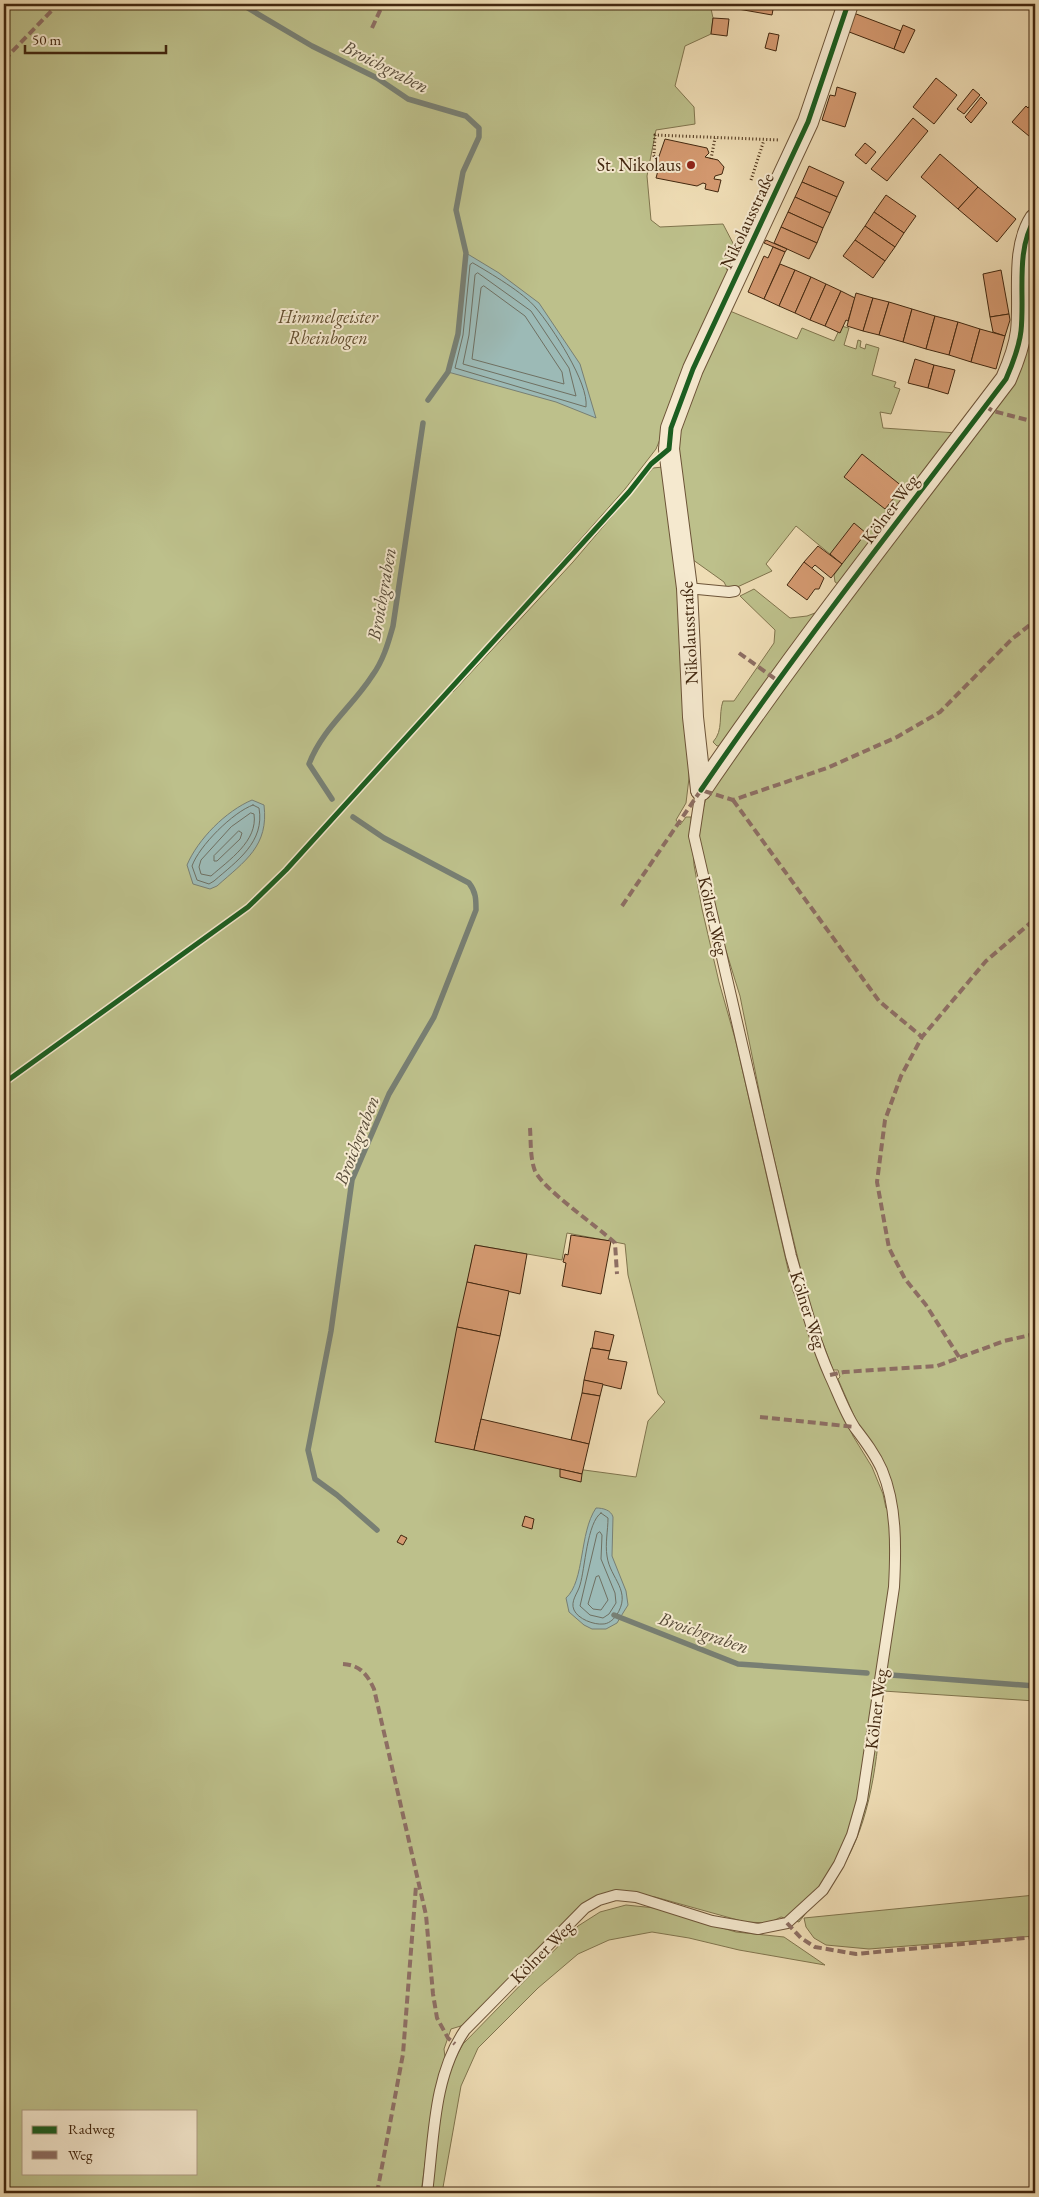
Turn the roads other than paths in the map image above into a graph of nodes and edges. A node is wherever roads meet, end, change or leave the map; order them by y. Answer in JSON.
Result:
{"nodes":[{"id":1,"x":848,"y":4,"type":"edge"},
{"id":2,"x":1035,"y":219,"type":"edge"},
{"id":3,"x":687,"y":588,"type":"junction"},
{"id":4,"x":735,"y":591,"type":"dead end"},
{"id":5,"x":701,"y":790,"type":"junction"},
{"id":6,"x":427,"y":2193,"type":"edge"}],
"edges":[{"from":1,"to":3,"type":"street","name":"Nikolausstraße"},
{"from":2,"to":5,"type":"street","name":"Kölner Weg"},
{"from":3,"to":4,"type":"lane"},
{"from":3,"to":5,"type":"street","name":"Nikolausstraße"},
{"from":5,"to":6,"type":"lane","name":"Kölner Weg"}]}
